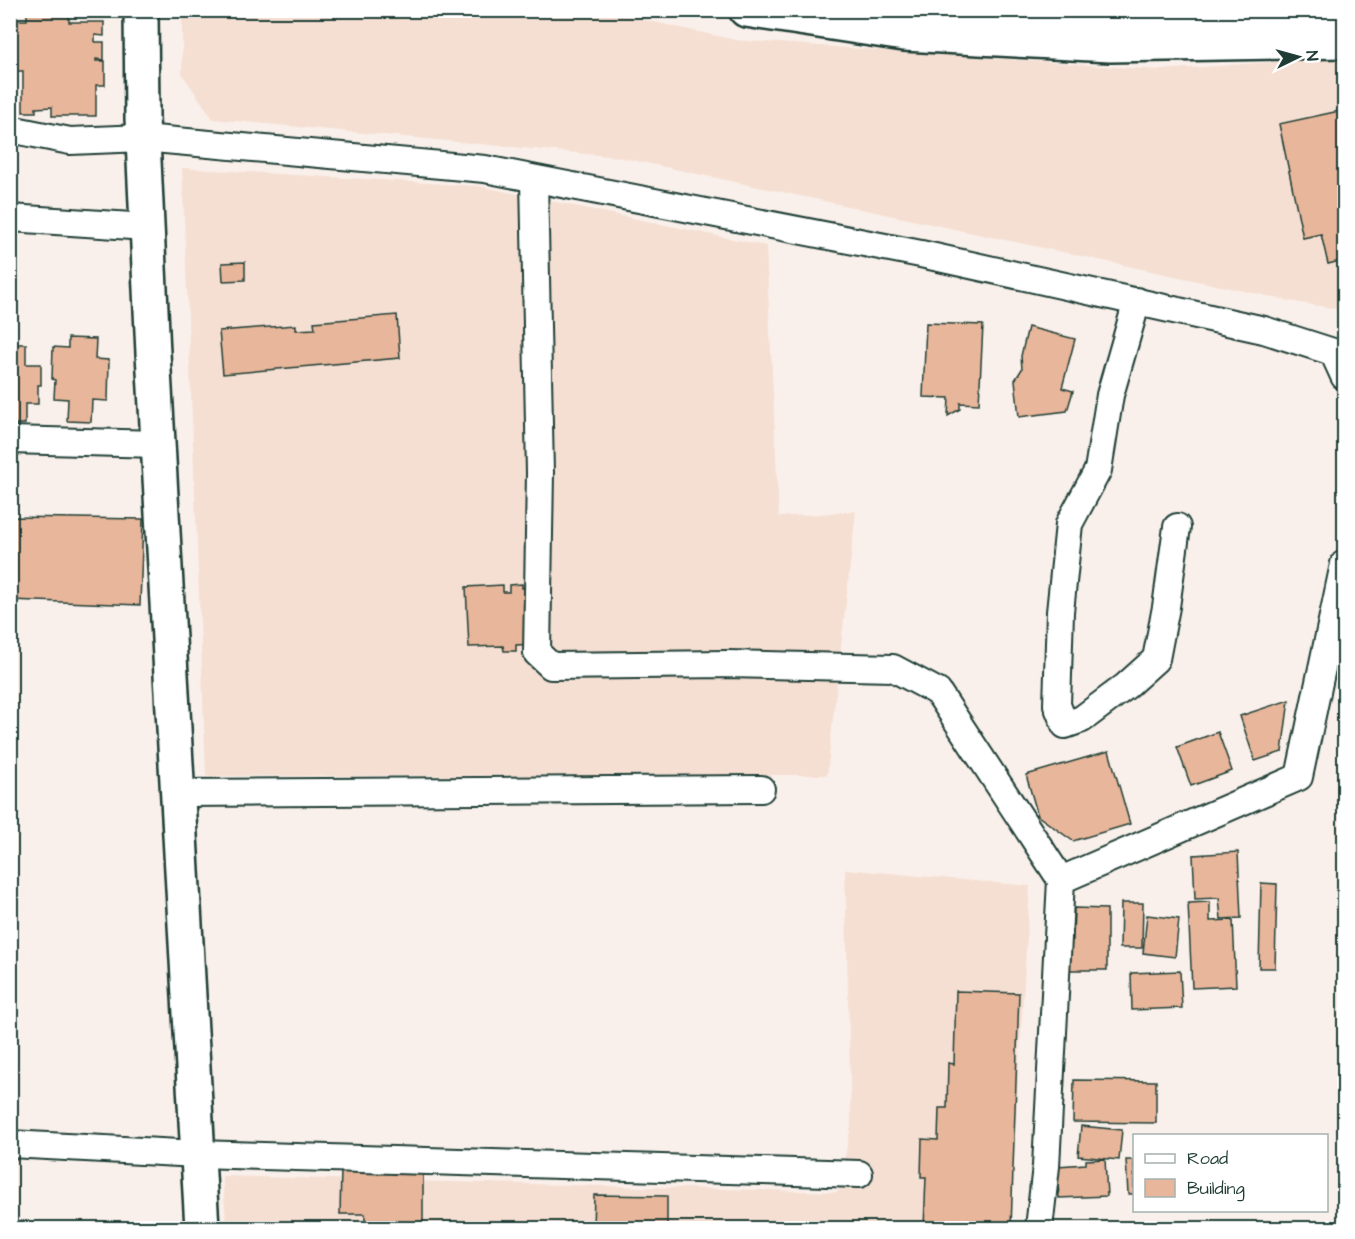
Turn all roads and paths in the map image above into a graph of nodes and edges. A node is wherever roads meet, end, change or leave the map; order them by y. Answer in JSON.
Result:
{"nodes":[{"id":1,"x":141,"y":10,"type":"edge"},
{"id":2,"x":746,"y":10,"type":"edge"},
{"id":3,"x":852,"y":10,"type":"edge"},
{"id":4,"x":1344,"y":14,"type":"edge"},
{"id":5,"x":1344,"y":41,"type":"edge"},
{"id":6,"x":10,"y":129,"type":"edge"},
{"id":7,"x":143,"y":138,"type":"junction"},
{"id":8,"x":534,"y":178,"type":"junction"},
{"id":9,"x":10,"y":218,"type":"edge"},
{"id":10,"x":147,"y":227,"type":"junction"},
{"id":11,"x":1137,"y":301,"type":"junction"},
{"id":12,"x":1344,"y":376,"type":"edge"},
{"id":13,"x":10,"y":440,"type":"edge"},
{"id":14,"x":158,"y":444,"type":"junction"},
{"id":15,"x":1177,"y":527,"type":"dead end"},
{"id":16,"x":1344,"y":564,"type":"edge"},
{"id":17,"x":761,"y":789,"type":"dead end"},
{"id":18,"x":178,"y":794,"type":"junction"},
{"id":19,"x":1061,"y":879,"type":"junction"},
{"id":20,"x":10,"y":1144,"type":"edge"},
{"id":21,"x":198,"y":1154,"type":"junction"},
{"id":22,"x":859,"y":1174,"type":"dead end"},
{"id":23,"x":202,"y":1228,"type":"edge"},
{"id":24,"x":1039,"y":1228,"type":"edge"}],
"edges":[{"from":1,"to":7,"type":"main road"},
{"from":2,"to":5,"type":"main road"},
{"from":3,"to":4,"type":"main road"},
{"from":6,"to":7,"type":"street"},
{"from":7,"to":8,"type":"street"},
{"from":7,"to":10,"type":"main road"},
{"from":8,"to":11,"type":"street"},
{"from":8,"to":19,"type":"street"},
{"from":9,"to":10,"type":"street"},
{"from":10,"to":14,"type":"main road"},
{"from":11,"to":12,"type":"street"},
{"from":11,"to":15,"type":"street"},
{"from":13,"to":14,"type":"street"},
{"from":14,"to":18,"type":"main road"},
{"from":16,"to":19,"type":"street"},
{"from":17,"to":18,"type":"street"},
{"from":18,"to":21,"type":"main road"},
{"from":19,"to":24,"type":"street"},
{"from":20,"to":21,"type":"street"},
{"from":21,"to":22,"type":"street"},
{"from":21,"to":23,"type":"main road"}]}
